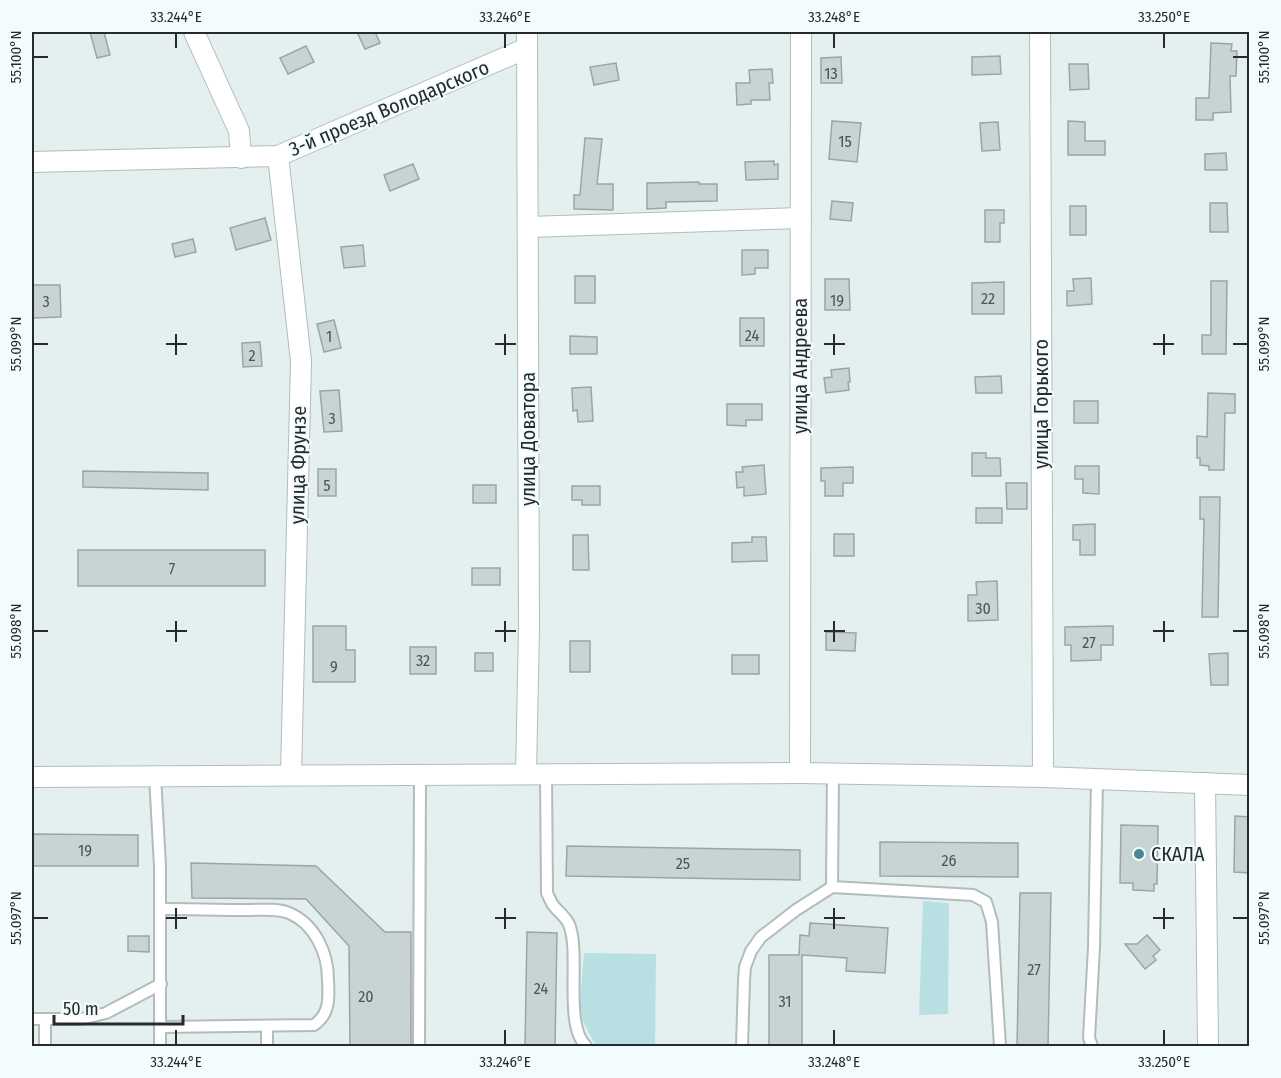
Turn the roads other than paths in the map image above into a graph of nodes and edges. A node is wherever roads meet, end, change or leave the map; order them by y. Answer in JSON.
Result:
{"nodes":[{"id":1,"x":194,"y":32,"type":"edge"},
{"id":2,"x":801,"y":32,"type":"edge"},
{"id":3,"x":1040,"y":32,"type":"edge"},
{"id":4,"x":527,"y":40,"type":"edge"},
{"id":5,"x":278,"y":156,"type":"junction"},
{"id":6,"x":241,"y":158,"type":"junction"},
{"id":7,"x":32,"y":162,"type":"edge"},
{"id":8,"x":801,"y":218,"type":"junction"},
{"id":9,"x":528,"y":227,"type":"junction"},
{"id":10,"x":800,"y":772,"type":"junction"},
{"id":11,"x":833,"y":773,"type":"junction"},
{"id":12,"x":526,"y":774,"type":"junction"},
{"id":13,"x":546,"y":774,"type":"junction"},
{"id":14,"x":291,"y":775,"type":"junction"},
{"id":15,"x":420,"y":775,"type":"junction"},
{"id":16,"x":155,"y":776,"type":"junction"},
{"id":17,"x":32,"y":777,"type":"edge"},
{"id":18,"x":1043,"y":777,"type":"junction"},
{"id":19,"x":1097,"y":779,"type":"junction"},
{"id":20,"x":1205,"y":783,"type":"junction"},
{"id":21,"x":1250,"y":785,"type":"edge"},
{"id":22,"x":832,"y":887,"type":"junction"},
{"id":23,"x":160,"y":909,"type":"junction"},
{"id":24,"x":160,"y":984,"type":"junction"},
{"id":25,"x":32,"y":1019,"type":"edge"},
{"id":26,"x":45,"y":1019,"type":"junction"},
{"id":27,"x":267,"y":1026,"type":"junction"},
{"id":28,"x":160,"y":1027,"type":"junction"},
{"id":29,"x":45,"y":1047,"type":"edge"},
{"id":30,"x":160,"y":1047,"type":"edge"},
{"id":31,"x":267,"y":1047,"type":"edge"},
{"id":32,"x":419,"y":1047,"type":"edge"},
{"id":33,"x":586,"y":1047,"type":"edge"},
{"id":34,"x":742,"y":1047,"type":"edge"},
{"id":35,"x":999,"y":1047,"type":"edge"},
{"id":36,"x":1092,"y":1047,"type":"edge"},
{"id":37,"x":1208,"y":1047,"type":"edge"}],
"edges":[{"from":1,"to":6,"type":"street"},
{"from":2,"to":8,"type":"street","name":"улица Андреева"},
{"from":3,"to":18,"type":"street","name":"улица Горького"},
{"from":4,"to":5,"type":"street","name":"3-й проезд Володарского"},
{"from":4,"to":9,"type":"street","name":"улица Доватора"},
{"from":5,"to":6,"type":"street","name":"3-й проезд Володарского"},
{"from":5,"to":14,"type":"street","name":"улица Фрунзе"},
{"from":6,"to":7,"type":"street","name":"3-й проезд Володарского"},
{"from":8,"to":9,"type":"street"},
{"from":8,"to":10,"type":"street","name":"улица Андреева"},
{"from":9,"to":12,"type":"street","name":"улица Доватора"},
{"from":10,"to":11,"type":"street"},
{"from":10,"to":13,"type":"street"},
{"from":11,"to":18,"type":"street"},
{"from":11,"to":22,"type":"lane"},
{"from":12,"to":13,"type":"street"},
{"from":12,"to":15,"type":"street"},
{"from":13,"to":33,"type":"lane"},
{"from":14,"to":15,"type":"street"},
{"from":14,"to":16,"type":"street"},
{"from":15,"to":32,"type":"lane"},
{"from":16,"to":17,"type":"street"},
{"from":16,"to":23,"type":"lane"},
{"from":18,"to":19,"type":"street"},
{"from":19,"to":20,"type":"street"},
{"from":19,"to":36,"type":"lane"},
{"from":20,"to":21,"type":"street"},
{"from":20,"to":37,"type":"street"},
{"from":22,"to":34,"type":"lane"},
{"from":22,"to":35,"type":"lane"},
{"from":23,"to":24,"type":"lane"},
{"from":23,"to":27,"type":"lane"},
{"from":24,"to":26,"type":"lane"},
{"from":24,"to":28,"type":"lane"},
{"from":25,"to":26,"type":"lane"},
{"from":26,"to":29,"type":"lane"},
{"from":27,"to":28,"type":"lane"},
{"from":27,"to":31,"type":"lane"},
{"from":28,"to":30,"type":"lane"}]}
